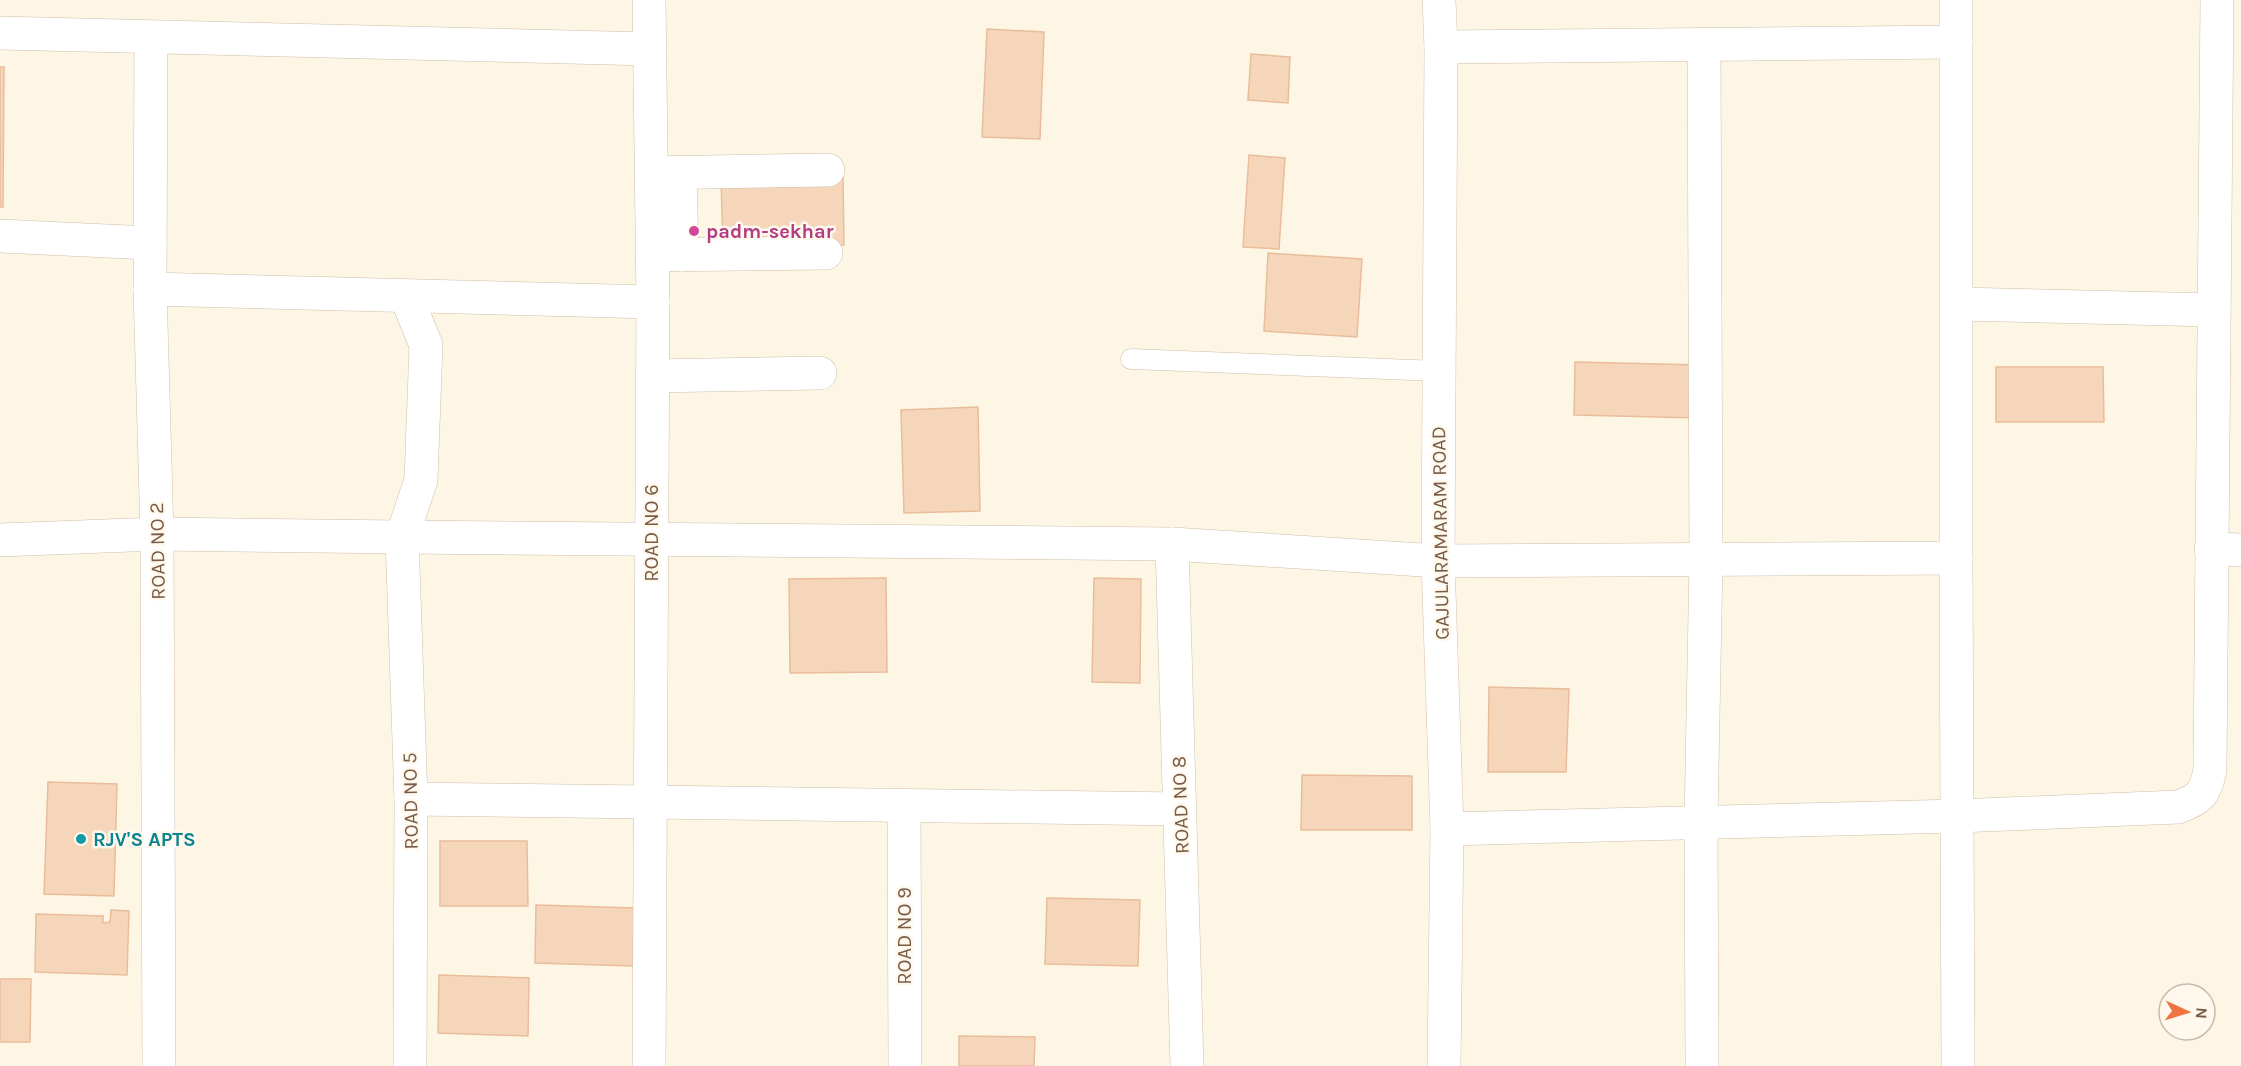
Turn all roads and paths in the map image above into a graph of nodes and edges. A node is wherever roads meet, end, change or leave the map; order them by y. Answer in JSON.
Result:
{"nodes":[{"id":1,"x":649,"y":0,"type":"edge"},
{"id":2,"x":1439,"y":0,"type":"edge"},
{"id":3,"x":1956,"y":0,"type":"edge"},
{"id":4,"x":2217,"y":0,"type":"edge"},
{"id":5,"x":0,"y":33,"type":"edge"},
{"id":6,"x":150,"y":37,"type":"junction"},
{"id":7,"x":1956,"y":42,"type":"junction"},
{"id":8,"x":1704,"y":44,"type":"junction"},
{"id":9,"x":1441,"y":47,"type":"junction"},
{"id":10,"x":650,"y":49,"type":"junction"},
{"id":11,"x":828,"y":170,"type":"dead end"},
{"id":12,"x":666,"y":173,"type":"junction"},
{"id":13,"x":0,"y":236,"type":"edge"},
{"id":14,"x":150,"y":243,"type":"junction"},
{"id":15,"x":826,"y":253,"type":"dead end"},
{"id":16,"x":667,"y":255,"type":"junction"},
{"id":17,"x":150,"y":289,"type":"junction"},
{"id":18,"x":406,"y":296,"type":"junction"},
{"id":19,"x":653,"y":302,"type":"junction"},
{"id":20,"x":1956,"y":304,"type":"junction"},
{"id":21,"x":2214,"y":310,"type":"junction"},
{"id":22,"x":1131,"y":359,"type":"dead end"},
{"id":23,"x":1439,"y":371,"type":"junction"},
{"id":24,"x":820,"y":373,"type":"dead end"},
{"id":25,"x":652,"y":376,"type":"junction"},
{"id":26,"x":158,"y":534,"type":"junction"},
{"id":27,"x":402,"y":537,"type":"junction"},
{"id":28,"x":651,"y":539,"type":"junction"},
{"id":29,"x":0,"y":540,"type":"edge"},
{"id":30,"x":1172,"y":544,"type":"junction"},
{"id":31,"x":2226,"y":550,"type":"edge"},
{"id":32,"x":1956,"y":558,"type":"junction"},
{"id":33,"x":1706,"y":560,"type":"junction"},
{"id":34,"x":1438,"y":561,"type":"junction"},
{"id":35,"x":411,"y":799,"type":"junction"},
{"id":36,"x":650,"y":802,"type":"junction"},
{"id":37,"x":904,"y":806,"type":"junction"},
{"id":38,"x":1180,"y":809,"type":"junction"},
{"id":39,"x":1958,"y":816,"type":"junction"},
{"id":40,"x":1701,"y":822,"type":"junction"},
{"id":41,"x":1447,"y":829,"type":"junction"},
{"id":42,"x":159,"y":1066,"type":"edge"},
{"id":43,"x":410,"y":1066,"type":"edge"},
{"id":44,"x":649,"y":1066,"type":"edge"},
{"id":45,"x":905,"y":1066,"type":"edge"},
{"id":46,"x":1188,"y":1066,"type":"edge"},
{"id":47,"x":1444,"y":1066,"type":"edge"},
{"id":48,"x":1702,"y":1066,"type":"edge"},
{"id":49,"x":1959,"y":1066,"type":"edge"}],
"edges":[{"from":1,"to":10,"type":"street","name":"ROAD NO 6"},
{"from":2,"to":9,"type":"street","name":"GAJULARAMARAM ROAD"},
{"from":3,"to":7,"type":"street"},
{"from":4,"to":21,"type":"street"},
{"from":5,"to":6,"type":"street"},
{"from":6,"to":10,"type":"street"},
{"from":6,"to":14,"type":"street","name":"ROAD NO 2"},
{"from":7,"to":8,"type":"street"},
{"from":7,"to":20,"type":"street"},
{"from":8,"to":9,"type":"street"},
{"from":8,"to":33,"type":"street"},
{"from":9,"to":23,"type":"street","name":"GAJULARAMARAM ROAD"},
{"from":10,"to":12,"type":"street","name":"ROAD NO 6"},
{"from":11,"to":12,"type":"street"},
{"from":12,"to":16,"type":"street","name":"ROAD NO 6"},
{"from":13,"to":14,"type":"street"},
{"from":14,"to":17,"type":"street","name":"ROAD NO 2"},
{"from":15,"to":16,"type":"street"},
{"from":16,"to":19,"type":"street","name":"ROAD NO 6"},
{"from":17,"to":18,"type":"street"},
{"from":17,"to":26,"type":"street","name":"ROAD NO 2"},
{"from":18,"to":19,"type":"street"},
{"from":18,"to":27,"type":"street"},
{"from":19,"to":25,"type":"street","name":"ROAD NO 6"},
{"from":20,"to":21,"type":"street"},
{"from":20,"to":32,"type":"street"},
{"from":21,"to":31,"type":"street"},
{"from":22,"to":23,"type":"lane"},
{"from":23,"to":34,"type":"street","name":"GAJULARAMARAM ROAD"},
{"from":24,"to":25,"type":"street"},
{"from":25,"to":28,"type":"street","name":"ROAD NO 6"},
{"from":26,"to":27,"type":"street"},
{"from":26,"to":29,"type":"street"},
{"from":26,"to":42,"type":"street","name":"ROAD NO 2"},
{"from":27,"to":28,"type":"street"},
{"from":27,"to":35,"type":"street","name":"ROAD NO 5"},
{"from":28,"to":30,"type":"street"},
{"from":28,"to":36,"type":"street","name":"ROAD NO 6"},
{"from":30,"to":34,"type":"street"},
{"from":30,"to":38,"type":"street","name":"ROAD NO 8"},
{"from":31,"to":39,"type":"street"},
{"from":32,"to":33,"type":"street"},
{"from":32,"to":39,"type":"street"},
{"from":33,"to":34,"type":"street"},
{"from":33,"to":40,"type":"street"},
{"from":34,"to":41,"type":"street","name":"GAJULARAMARAM ROAD"},
{"from":35,"to":36,"type":"street"},
{"from":35,"to":43,"type":"street","name":"ROAD NO 5"},
{"from":36,"to":37,"type":"street"},
{"from":36,"to":44,"type":"street","name":"ROAD NO 6"},
{"from":37,"to":38,"type":"street"},
{"from":37,"to":45,"type":"street","name":"ROAD NO 9"},
{"from":38,"to":46,"type":"street","name":"ROAD NO 8"},
{"from":39,"to":40,"type":"street"},
{"from":39,"to":49,"type":"street"},
{"from":40,"to":41,"type":"street"},
{"from":40,"to":48,"type":"street"},
{"from":41,"to":47,"type":"street","name":"GAJULARAMARAM ROAD"}]}
